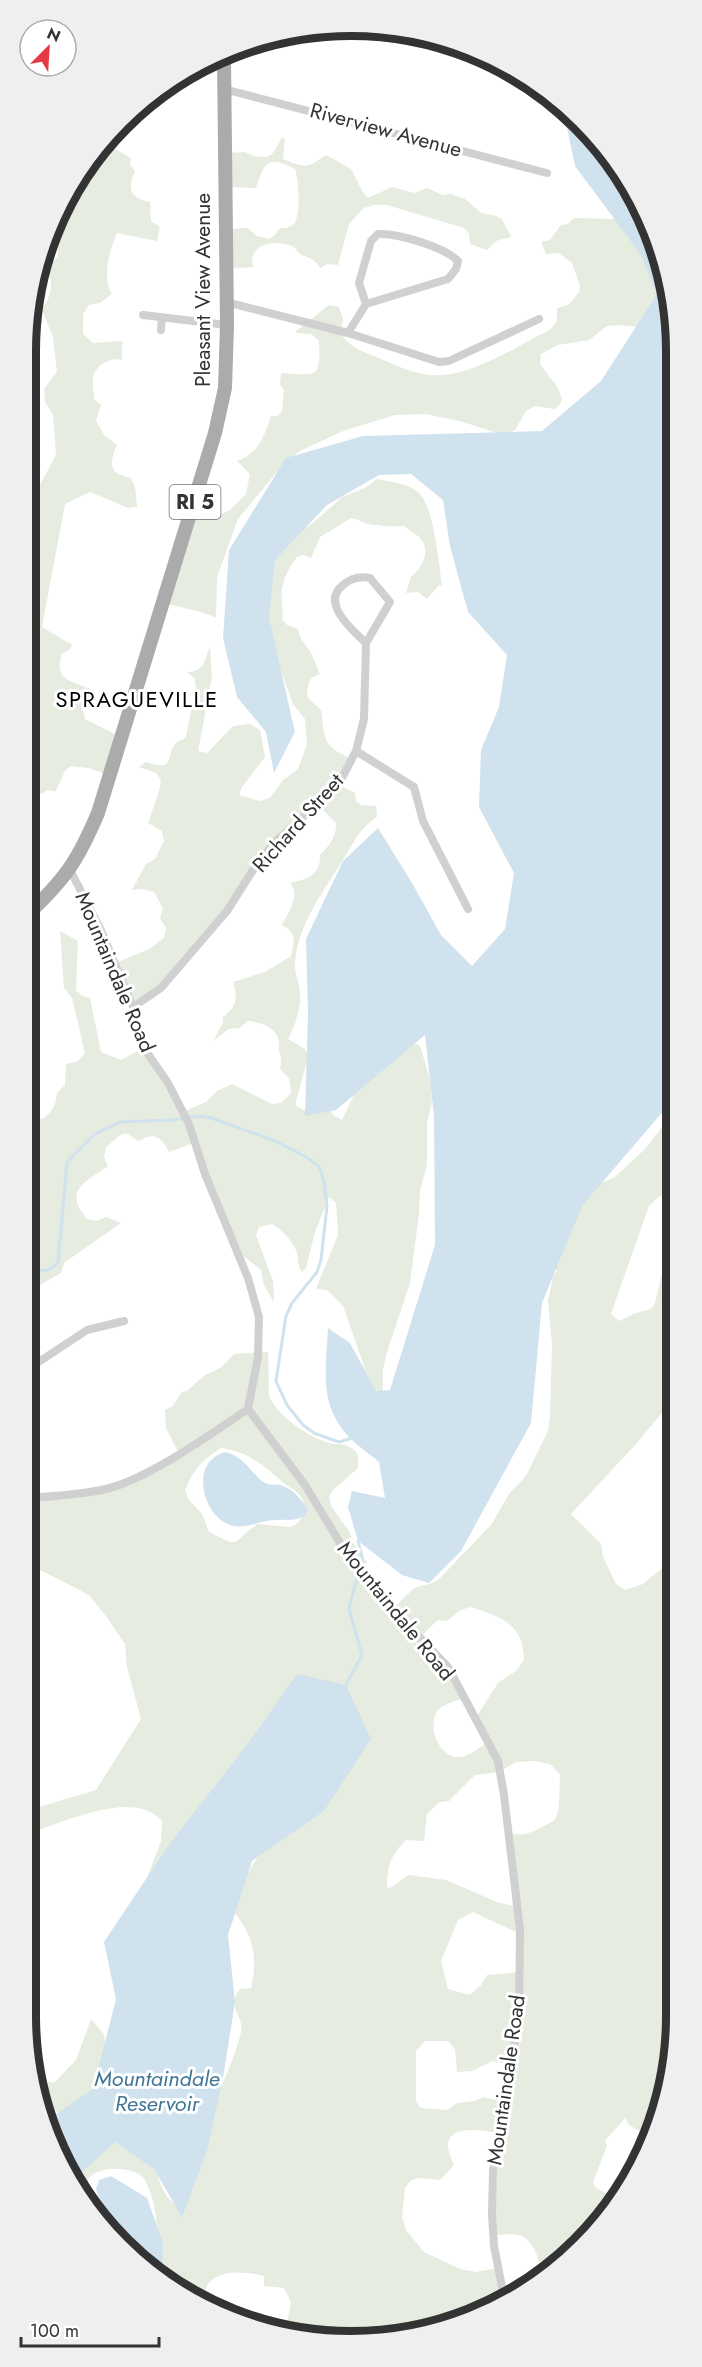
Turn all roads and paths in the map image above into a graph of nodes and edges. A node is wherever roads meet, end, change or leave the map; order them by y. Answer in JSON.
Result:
{"nodes":[{"id":1,"x":224,"y":63,"type":"edge"},
{"id":2,"x":224,"y":89,"type":"junction"},
{"id":3,"x":547,"y":173,"type":"dead end"},
{"id":4,"x":226,"y":302,"type":"junction"},
{"id":5,"x":366,"y":304,"type":"junction"},
{"id":6,"x":142,"y":315,"type":"dead end"},
{"id":7,"x":162,"y":318,"type":"junction"},
{"id":8,"x":539,"y":319,"type":"dead end"},
{"id":9,"x":228,"y":325,"type":"junction"},
{"id":10,"x":160,"y":330,"type":"dead end"},
{"id":11,"x":348,"y":333,"type":"junction"},
{"id":12,"x":366,"y":643,"type":"junction"},
{"id":13,"x":356,"y":751,"type":"junction"},
{"id":14,"x":70,"y":870,"type":"junction"},
{"id":15,"x":36,"y":906,"type":"edge"},
{"id":16,"x":468,"y":909,"type":"dead end"},
{"id":17,"x":133,"y":1007,"type":"junction"},
{"id":18,"x":124,"y":1321,"type":"dead end"},
{"id":19,"x":36,"y":1364,"type":"edge"},
{"id":20,"x":248,"y":1409,"type":"junction"},
{"id":21,"x":36,"y":1497,"type":"edge"},
{"id":22,"x":503,"y":2292,"type":"edge"}],
"edges":[{"from":1,"to":2,"type":"main road","name":"Pleasant View Avenue","number":"RI 5"},
{"from":2,"to":3,"type":"street","name":"Riverview Avenue"},
{"from":2,"to":4,"type":"main road","name":"Pleasant View Avenue","number":"RI 5"},
{"from":4,"to":9,"type":"main road","name":"Pleasant View Avenue","number":"RI 5"},
{"from":4,"to":11,"type":"street"},
{"from":5,"to":5,"type":"street"},
{"from":5,"to":11,"type":"street"},
{"from":6,"to":7,"type":"street"},
{"from":7,"to":9,"type":"street"},
{"from":7,"to":10,"type":"street"},
{"from":8,"to":11,"type":"street"},
{"from":9,"to":14,"type":"main road","name":"Pleasant View Avenue","number":"RI 5"},
{"from":12,"to":12,"type":"street","name":"Richard Street"},
{"from":12,"to":13,"type":"street","name":"Richard Street"},
{"from":13,"to":16,"type":"street"},
{"from":13,"to":17,"type":"street","name":"Richard Street"},
{"from":14,"to":15,"type":"main road","name":"Pleasant View Avenue","number":"RI 5"},
{"from":14,"to":17,"type":"street","name":"Mountaindale Road"},
{"from":17,"to":20,"type":"street","name":"Mountaindale Road"},
{"from":18,"to":19,"type":"street"},
{"from":20,"to":21,"type":"street"},
{"from":20,"to":22,"type":"street","name":"Mountaindale Road"}]}
